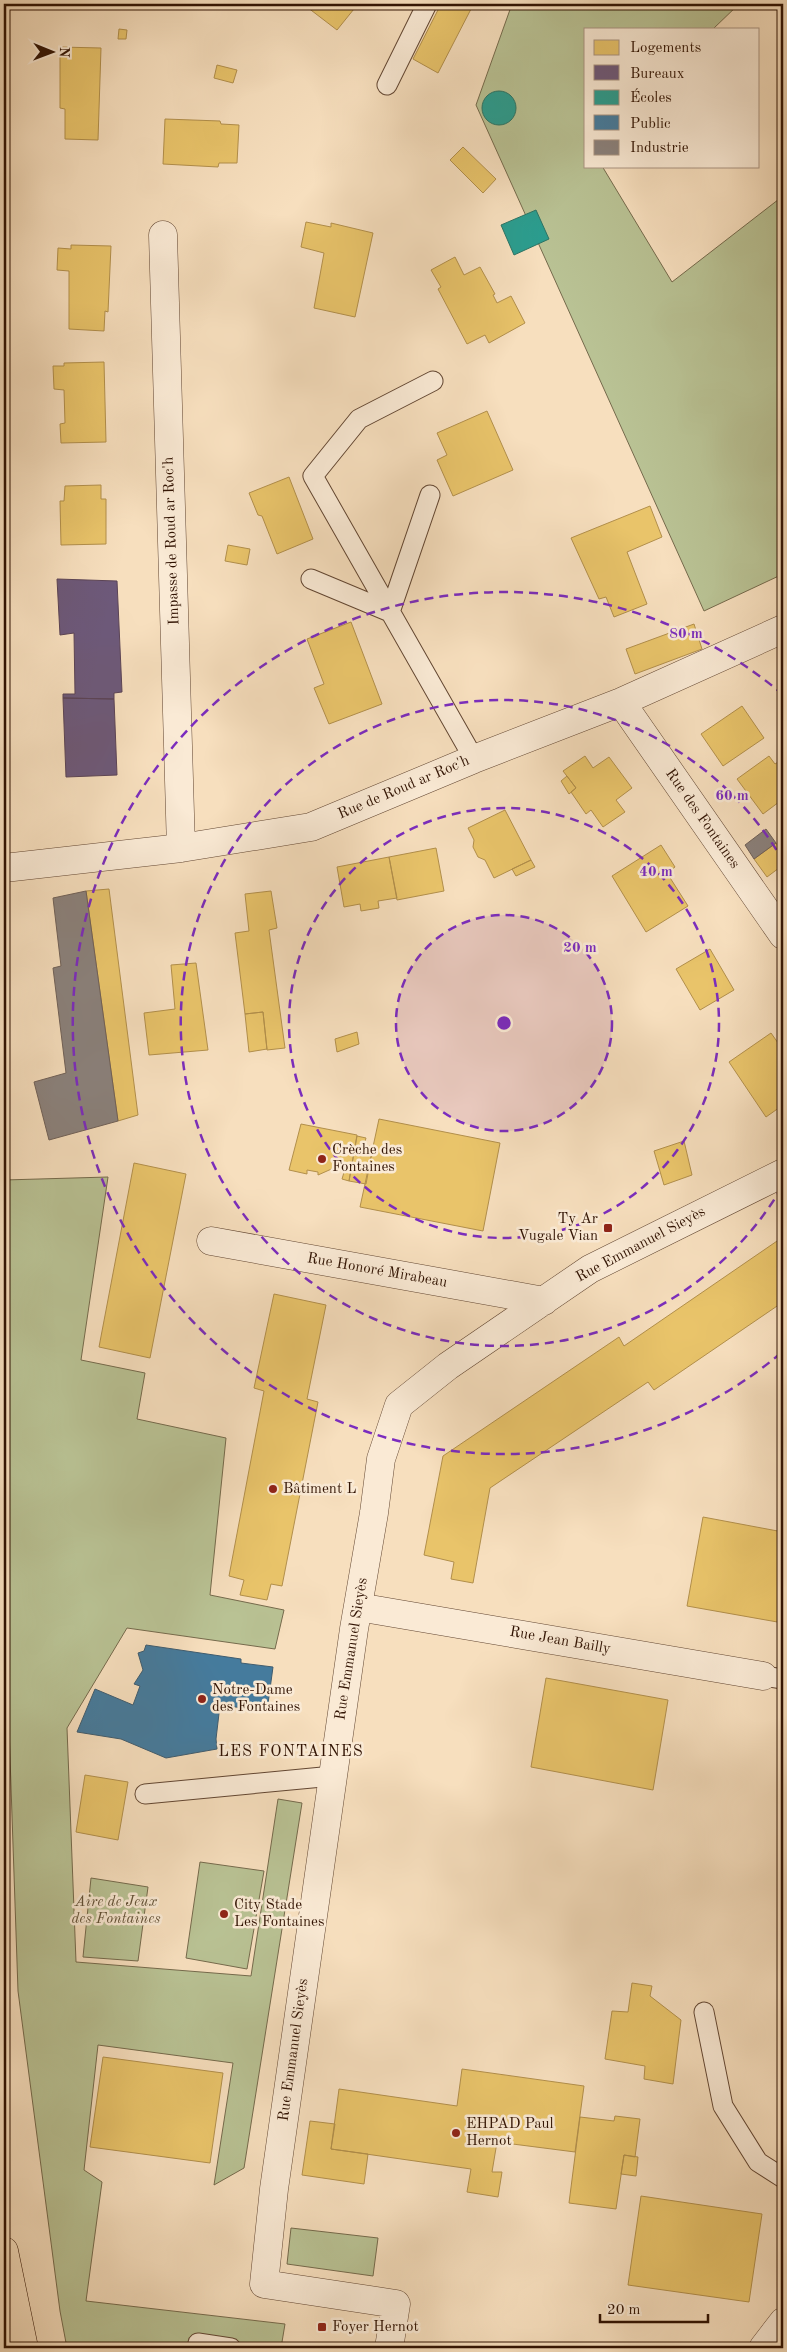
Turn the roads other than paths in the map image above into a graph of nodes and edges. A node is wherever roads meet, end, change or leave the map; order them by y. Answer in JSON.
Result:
{"nodes":[{"id":1,"x":426,"y":4,"type":"edge"},
{"id":2,"x":387,"y":85,"type":"dead end"},
{"id":3,"x":163,"y":235,"type":"dead end"},
{"id":4,"x":434,"y":381,"type":"dead end"},
{"id":5,"x":430,"y":495,"type":"dead end"},
{"id":6,"x":311,"y":579,"type":"dead end"},
{"id":7,"x":390,"y":612,"type":"junction"},
{"id":8,"x":783,"y":629,"type":"edge"},
{"id":9,"x":621,"y":702,"type":"junction"},
{"id":10,"x":474,"y":759,"type":"junction"},
{"id":11,"x":180,"y":848,"type":"junction"},
{"id":12,"x":4,"y":868,"type":"edge"},
{"id":13,"x":783,"y":935,"type":"edge"},
{"id":14,"x":783,"y":1173,"type":"edge"},
{"id":15,"x":211,"y":1241,"type":"dead end"},
{"id":16,"x":544,"y":1301,"type":"junction"},
{"id":17,"x":358,"y":1607,"type":"junction"},
{"id":18,"x":773,"y":1678,"type":"edge"},
{"id":19,"x":332,"y":1776,"type":"junction"},
{"id":20,"x":146,"y":1794,"type":"dead end"},
{"id":21,"x":704,"y":2012,"type":"dead end"},
{"id":22,"x":783,"y":2178,"type":"edge"},
{"id":23,"x":4,"y":2251,"type":"edge"},
{"id":24,"x":783,"y":2322,"type":"edge"},
{"id":25,"x":198,"y":2343,"type":"dead end"},
{"id":26,"x":24,"y":2348,"type":"edge"},
{"id":27,"x":231,"y":2348,"type":"edge"},
{"id":28,"x":389,"y":2348,"type":"edge"},
{"id":29,"x":763,"y":2348,"type":"edge"}],
"edges":[{"from":1,"to":2,"type":"lane"},
{"from":3,"to":11,"type":"street","name":"Impasse de Roud ar Roc'h"},
{"from":4,"to":7,"type":"lane"},
{"from":5,"to":7,"type":"lane"},
{"from":6,"to":7,"type":"lane"},
{"from":7,"to":10,"type":"lane"},
{"from":8,"to":9,"type":"street","name":"Rue de Roud ar Roc'h"},
{"from":9,"to":10,"type":"street","name":"Rue de Roud ar Roc'h"},
{"from":9,"to":13,"type":"street","name":"Rue des Fontaines"},
{"from":10,"to":11,"type":"street","name":"Rue de Roud ar Roc'h"},
{"from":11,"to":12,"type":"street","name":"Rue de Roud ar Roc'h"},
{"from":14,"to":16,"type":"street","name":"Rue Emmanuel Sieyès"},
{"from":15,"to":16,"type":"street","name":"Rue Honoré Mirabeau"},
{"from":16,"to":17,"type":"street","name":"Rue Emmanuel Sieyès"},
{"from":17,"to":18,"type":"street","name":"Rue Jean Bailly"},
{"from":17,"to":19,"type":"street","name":"Rue Emmanuel Sieyès"},
{"from":19,"to":20,"type":"lane"},
{"from":19,"to":28,"type":"street","name":"Rue Emmanuel Sieyès"},
{"from":21,"to":22,"type":"lane"},
{"from":23,"to":26,"type":"main road"},
{"from":24,"to":29,"type":"street"},
{"from":25,"to":27,"type":"lane"}]}
